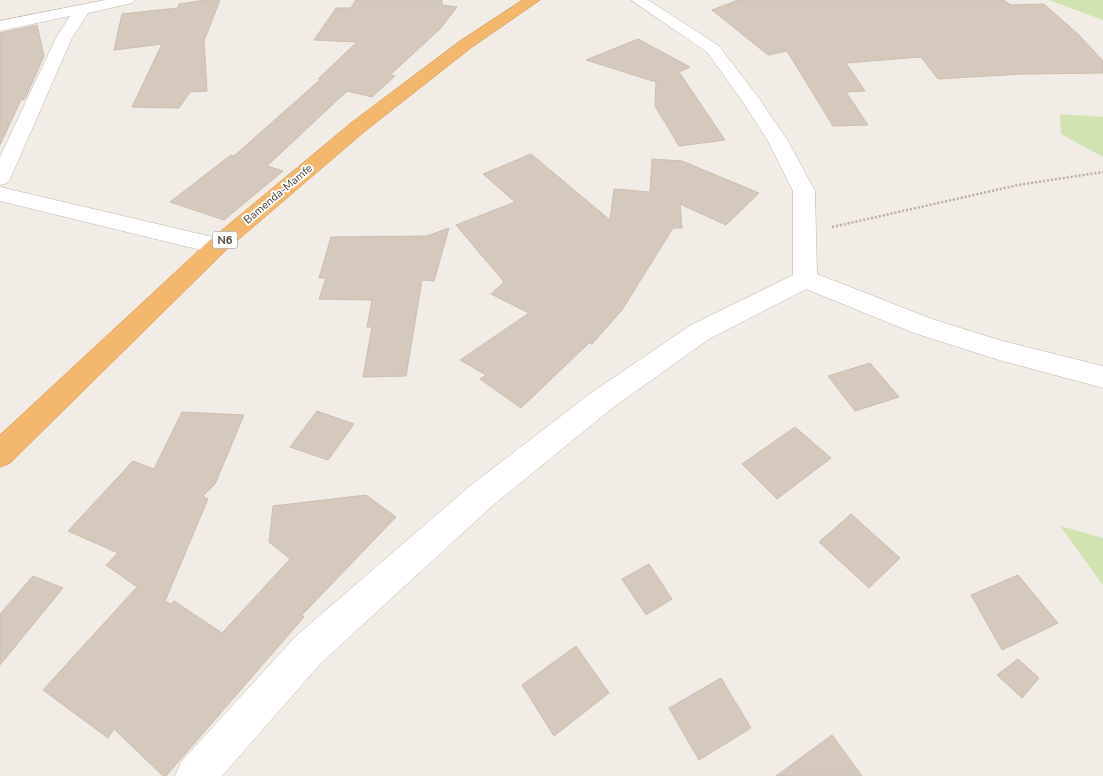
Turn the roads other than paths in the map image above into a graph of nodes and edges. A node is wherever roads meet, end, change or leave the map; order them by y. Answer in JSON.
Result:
{"nodes":[{"id":1,"x":127,"y":0,"type":"edge"},
{"id":2,"x":533,"y":0,"type":"edge"},
{"id":3,"x":638,"y":0,"type":"edge"},
{"id":4,"x":83,"y":8,"type":"junction"},
{"id":5,"x":0,"y":26,"type":"edge"},
{"id":6,"x":0,"y":179,"type":"edge"},
{"id":7,"x":0,"y":194,"type":"edge"},
{"id":8,"x":217,"y":246,"type":"junction"},
{"id":9,"x":805,"y":279,"type":"junction"},
{"id":10,"x":1103,"y":377,"type":"edge"},
{"id":11,"x":0,"y":454,"type":"edge"},
{"id":12,"x":195,"y":776,"type":"edge"}],
"edges":[{"from":1,"to":4,"type":"street"},
{"from":2,"to":8,"type":"highway","name":"Bamenda-Mamfe","number":"N6"},
{"from":3,"to":9,"type":"street"},
{"from":4,"to":5,"type":"street"},
{"from":4,"to":6,"type":"street"},
{"from":7,"to":8,"type":"street"},
{"from":8,"to":11,"type":"highway","name":"Bamenda-Mamfe","number":"N6"},
{"from":9,"to":10,"type":"street"},
{"from":9,"to":12,"type":"street"}]}
